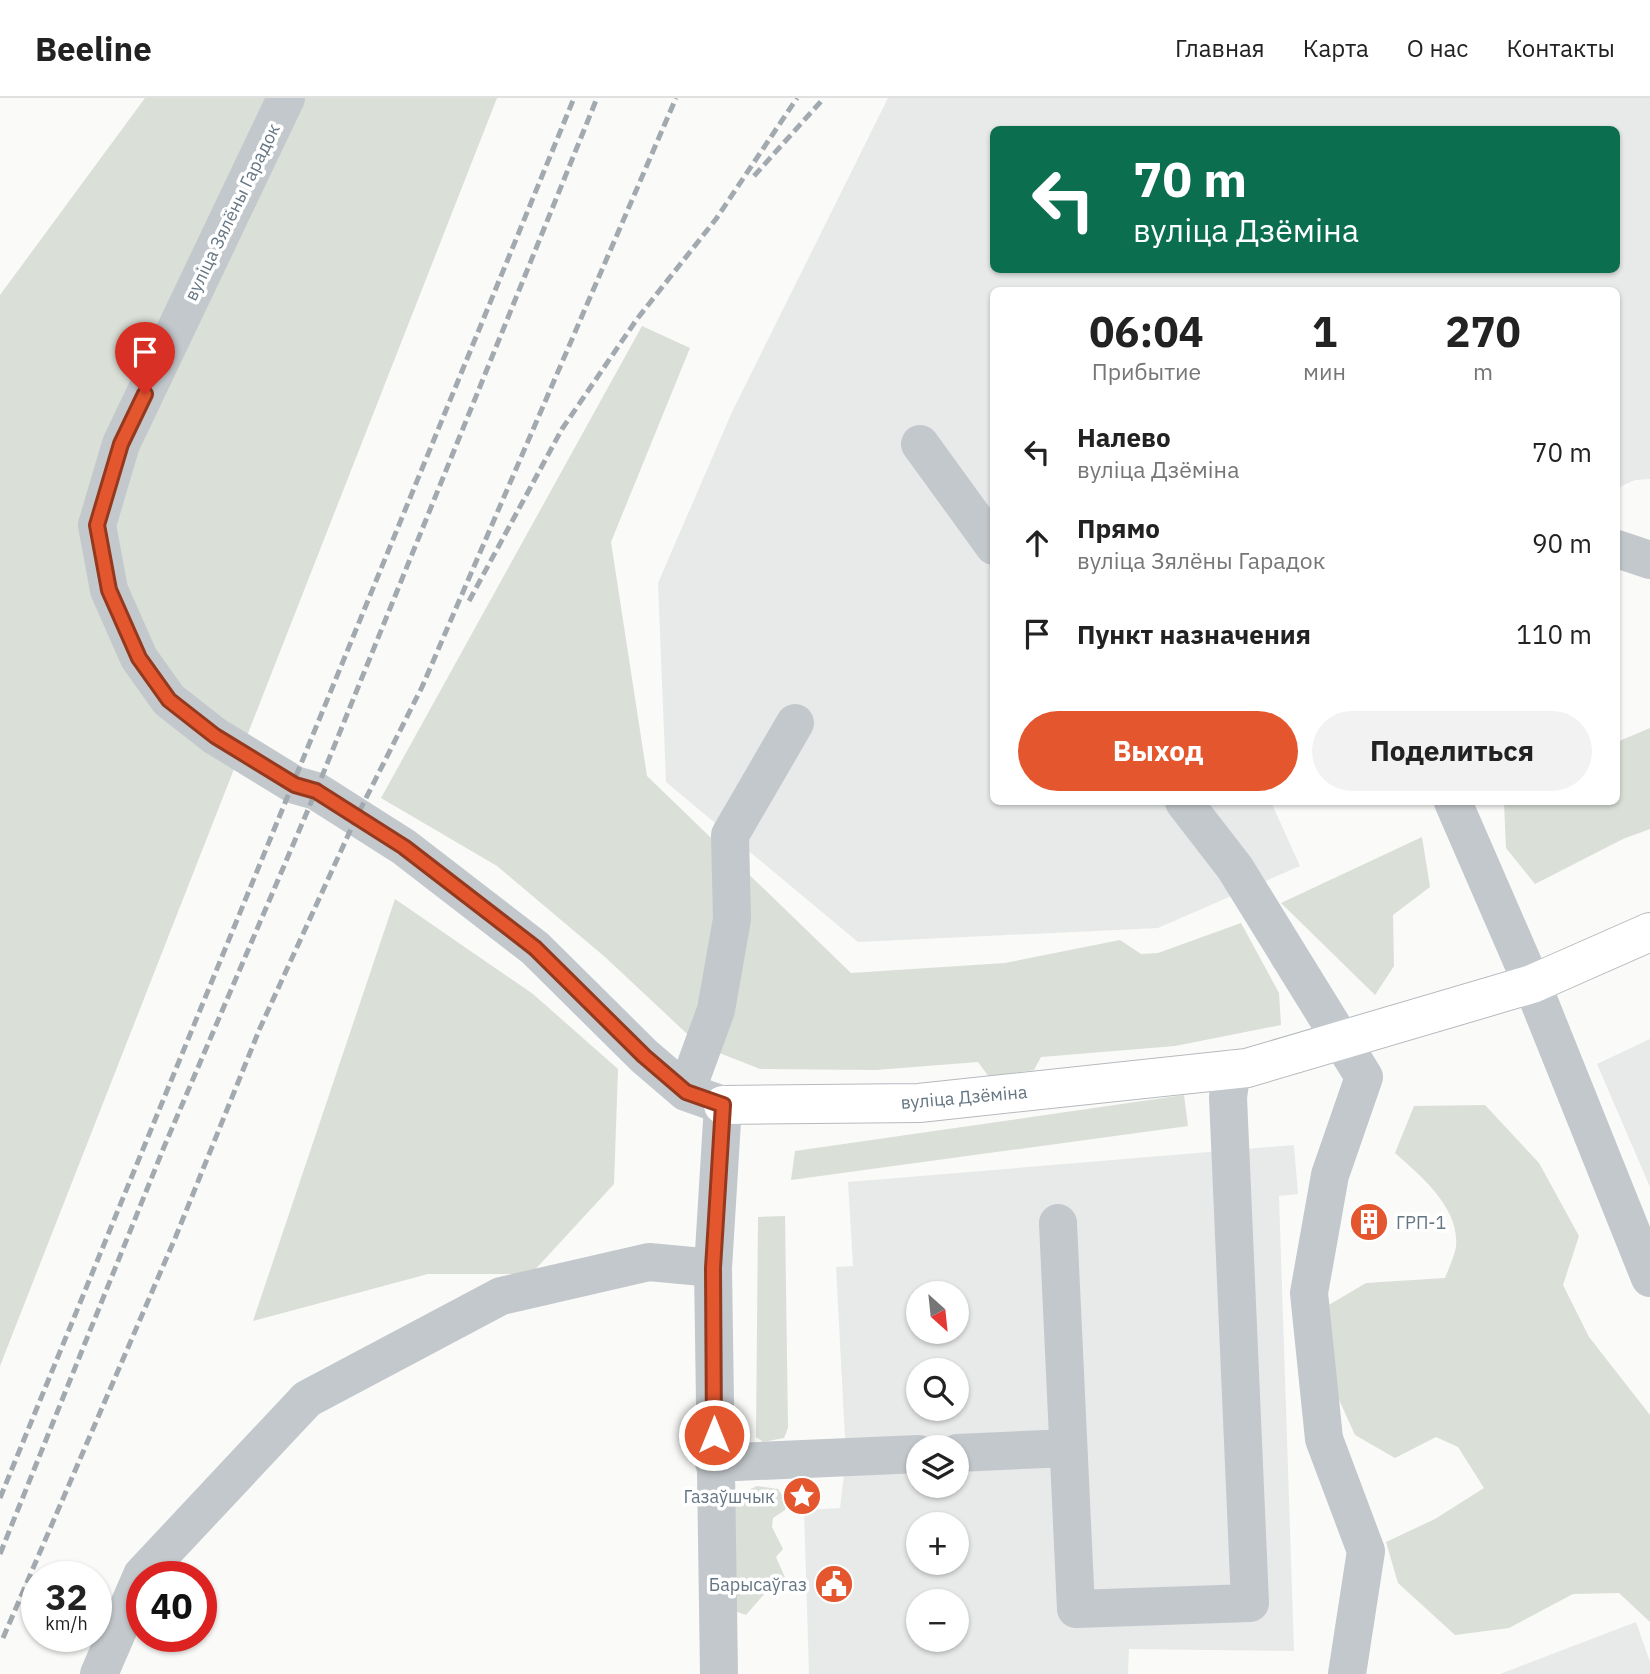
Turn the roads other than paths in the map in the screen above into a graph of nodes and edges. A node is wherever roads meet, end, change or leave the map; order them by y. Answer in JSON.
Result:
{"nodes":[{"id":1,"x":286,"y":98,"type":"edge"},
{"id":2,"x":920,"y":444,"type":"dead end"},
{"id":3,"x":990,"y":540,"type":"edge"},
{"id":4,"x":1620,"y":550,"type":"edge"},
{"id":5,"x":1650,"y":560,"type":"edge"},
{"id":6,"x":794,"y":723,"type":"dead end"},
{"id":7,"x":1186,"y":805,"type":"edge"},
{"id":8,"x":1454,"y":805,"type":"edge"},
{"id":9,"x":356,"y":818,"type":"joint"},
{"id":10,"x":1650,"y":932,"type":"edge"},
{"id":11,"x":1532,"y":984,"type":"junction"},
{"id":12,"x":1342,"y":1039,"type":"junction"},
{"id":13,"x":1232,"y":1069,"type":"junction"},
{"id":14,"x":686,"y":1092,"type":"junction"},
{"id":15,"x":723,"y":1105,"type":"junction"},
{"id":16,"x":1058,"y":1223,"type":"dead end"},
{"id":17,"x":713,"y":1268,"type":"junction"},
{"id":18,"x":1650,"y":1278,"type":"edge"},
{"id":19,"x":1068,"y":1448,"type":"junction"},
{"id":20,"x":969,"y":1452,"type":"edge"},
{"id":21,"x":906,"y":1455,"type":"edge"},
{"id":22,"x":714,"y":1463,"type":"junction"},
{"id":23,"x":99,"y":1674,"type":"edge"},
{"id":24,"x":719,"y":1674,"type":"edge"},
{"id":25,"x":1347,"y":1674,"type":"edge"}],
"edges":[{"from":1,"to":9,"type":"street","name":"вуліца Зялёны Гарадок"},
{"from":2,"to":3,"type":"street"},
{"from":4,"to":5,"type":"street"},
{"from":6,"to":14,"type":"street"},
{"from":7,"to":12,"type":"street"},
{"from":8,"to":11,"type":"street"},
{"from":9,"to":14,"type":"street","name":"вуліца Дзёміна"},
{"from":10,"to":11,"type":"main road","name":"вуліца Дзёміна"},
{"from":11,"to":12,"type":"main road","name":"вуліца Дзёміна"},
{"from":11,"to":18,"type":"street"},
{"from":12,"to":13,"type":"main road","name":"вуліца Дзёміна"},
{"from":12,"to":25,"type":"street"},
{"from":13,"to":15,"type":"main road","name":"вуліца Дзёміна"},
{"from":13,"to":19,"type":"street"},
{"from":14,"to":15,"type":"street","name":"вуліца Дзёміна"},
{"from":15,"to":17,"type":"street"},
{"from":16,"to":19,"type":"street"},
{"from":17,"to":22,"type":"street"},
{"from":17,"to":23,"type":"street"},
{"from":19,"to":20,"type":"street"},
{"from":21,"to":22,"type":"street"},
{"from":22,"to":24,"type":"street"}]}
